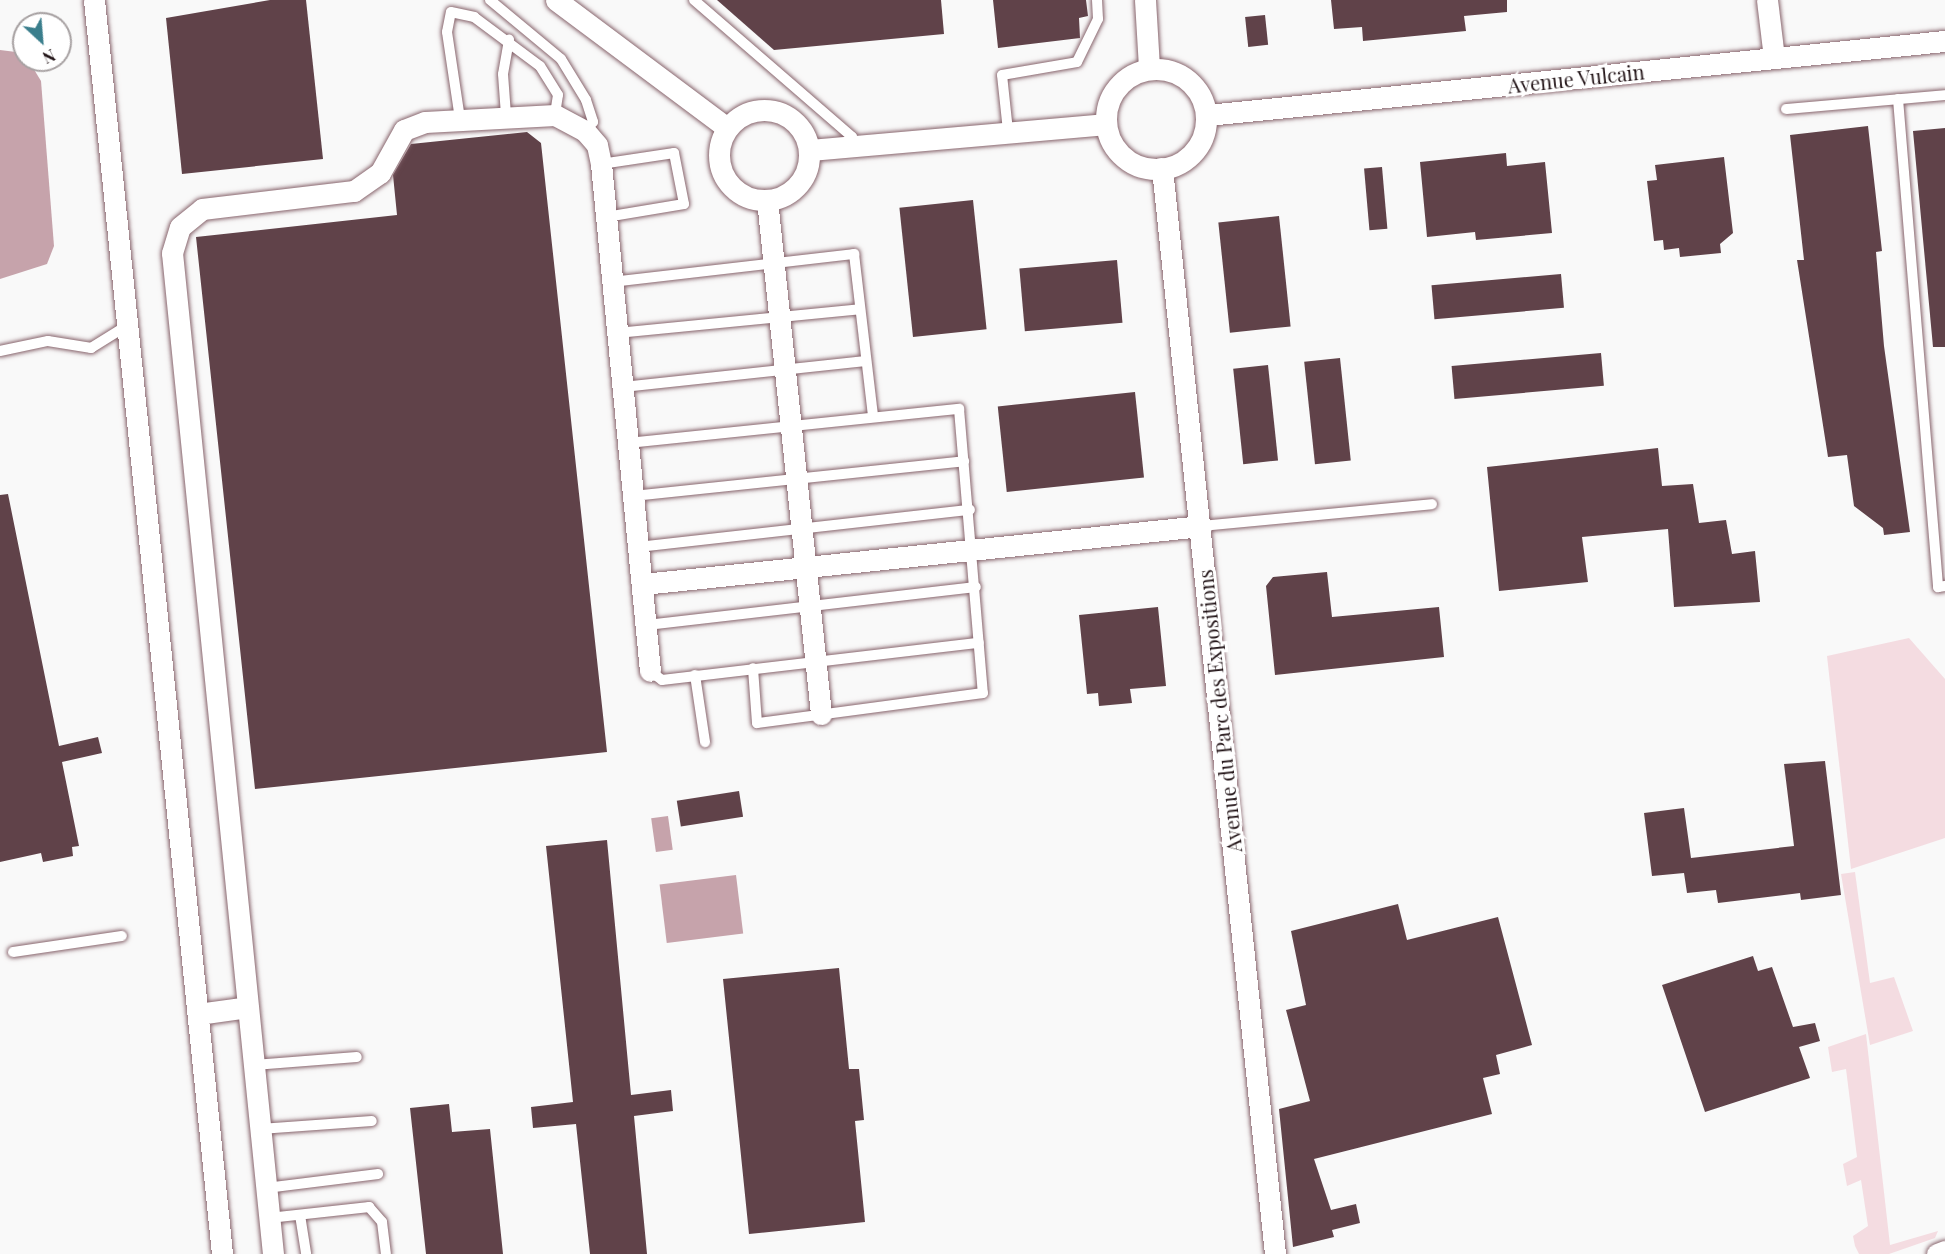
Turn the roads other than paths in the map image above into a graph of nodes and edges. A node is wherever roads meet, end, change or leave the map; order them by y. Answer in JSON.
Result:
{"nodes":[{"id":1,"x":94,"y":0,"type":"edge"},
{"id":2,"x":490,"y":0,"type":"edge"},
{"id":3,"x":556,"y":0,"type":"edge"},
{"id":4,"x":694,"y":0,"type":"edge"},
{"id":5,"x":1097,"y":0,"type":"edge"},
{"id":6,"x":1144,"y":0,"type":"edge"},
{"id":7,"x":1767,"y":0,"type":"edge"},
{"id":8,"x":509,"y":40,"type":"junction"},
{"id":9,"x":1945,"y":41,"type":"edge"},
{"id":10,"x":1774,"y":58,"type":"junction"},
{"id":11,"x":1149,"y":68,"type":"junction"},
{"id":12,"x":1945,"y":95,"type":"edge"},
{"id":13,"x":1898,"y":99,"type":"junction"},
{"id":14,"x":1786,"y":109,"type":"dead end"},
{"id":15,"x":506,"y":115,"type":"junction"},
{"id":16,"x":555,"y":115,"type":"junction"},
{"id":17,"x":1207,"y":115,"type":"junction"},
{"id":18,"x":460,"y":119,"type":"junction"},
{"id":19,"x":1105,"y":124,"type":"junction"},
{"id":20,"x":727,"y":128,"type":"junction"},
{"id":21,"x":585,"y":131,"type":"junction"},
{"id":22,"x":1008,"y":131,"type":"junction"},
{"id":23,"x":853,"y":147,"type":"junction"},
{"id":24,"x":809,"y":150,"type":"junction"},
{"id":25,"x":602,"y":164,"type":"junction"},
{"id":26,"x":1162,"y":168,"type":"junction"},
{"id":27,"x":767,"y":200,"type":"junction"},
{"id":28,"x":606,"y":217,"type":"junction"},
{"id":29,"x":774,"y":263,"type":"junction"},
{"id":30,"x":612,"y":282,"type":"junction"},
{"id":31,"x":860,"y":309,"type":"junction"},
{"id":32,"x":780,"y":316,"type":"junction"},
{"id":33,"x":128,"y":325,"type":"junction"},
{"id":34,"x":617,"y":333,"type":"junction"},
{"id":35,"x":0,"y":351,"type":"edge"},
{"id":36,"x":866,"y":361,"type":"junction"},
{"id":37,"x":785,"y":370,"type":"junction"},
{"id":38,"x":623,"y":387,"type":"junction"},
{"id":39,"x":873,"y":416,"type":"junction"},
{"id":40,"x":791,"y":425,"type":"junction"},
{"id":41,"x":628,"y":442,"type":"junction"},
{"id":42,"x":964,"y":461,"type":"junction"},
{"id":43,"x":797,"y":478,"type":"junction"},
{"id":44,"x":633,"y":496,"type":"junction"},
{"id":45,"x":1432,"y":504,"type":"dead end"},
{"id":46,"x":970,"y":510,"type":"junction"},
{"id":47,"x":1201,"y":526,"type":"junction"},
{"id":48,"x":801,"y":529,"type":"junction"},
{"id":49,"x":638,"y":547,"type":"junction"},
{"id":50,"x":973,"y":551,"type":"junction"},
{"id":51,"x":805,"y":567,"type":"junction"},
{"id":52,"x":643,"y":584,"type":"junction"},
{"id":53,"x":1945,"y":586,"type":"edge"},
{"id":54,"x":976,"y":587,"type":"junction"},
{"id":55,"x":809,"y":605,"type":"junction"},
{"id":56,"x":647,"y":625,"type":"junction"},
{"id":57,"x":980,"y":643,"type":"junction"},
{"id":58,"x":815,"y":661,"type":"junction"},
{"id":59,"x":753,"y":668,"type":"junction"},
{"id":60,"x":650,"y":671,"type":"joint"},
{"id":61,"x":695,"y":675,"type":"junction"},
{"id":62,"x":821,"y":714,"type":"junction"},
{"id":63,"x":705,"y":742,"type":"dead end"},
{"id":64,"x":122,"y":936,"type":"dead end"},
{"id":65,"x":13,"y":952,"type":"dead end"},
{"id":66,"x":248,"y":1007,"type":"junction"},
{"id":67,"x":198,"y":1014,"type":"junction"},
{"id":68,"x":357,"y":1057,"type":"dead end"},
{"id":69,"x":254,"y":1065,"type":"junction"},
{"id":70,"x":372,"y":1121,"type":"dead end"},
{"id":71,"x":260,"y":1129,"type":"junction"},
{"id":72,"x":378,"y":1174,"type":"dead end"},
{"id":73,"x":266,"y":1188,"type":"junction"},
{"id":74,"x":300,"y":1215,"type":"junction"},
{"id":75,"x":269,"y":1218,"type":"junction"},
{"id":76,"x":1945,"y":1251,"type":"edge"},
{"id":77,"x":222,"y":1254,"type":"edge"},
{"id":78,"x":273,"y":1254,"type":"edge"},
{"id":79,"x":306,"y":1254,"type":"edge"},
{"id":80,"x":386,"y":1254,"type":"edge"},
{"id":81,"x":1275,"y":1254,"type":"edge"},
{"id":82,"x":1937,"y":1254,"type":"edge"}],
"edges":[{"from":1,"to":33,"type":"street"},
{"from":2,"to":21,"type":"lane"},
{"from":3,"to":20,"type":"street"},
{"from":4,"to":23,"type":"lane"},
{"from":5,"to":22,"type":"lane"},
{"from":6,"to":11,"type":"street"},
{"from":7,"to":10,"type":"street"},
{"from":8,"to":15,"type":"lane"},
{"from":8,"to":16,"type":"lane"},
{"from":8,"to":18,"type":"lane"},
{"from":9,"to":10,"type":"street","name":"Avenue Vulcain"},
{"from":10,"to":17,"type":"street","name":"Avenue Vulcain"},
{"from":11,"to":17,"type":"street"},
{"from":11,"to":19,"type":"street"},
{"from":12,"to":13,"type":"lane"},
{"from":13,"to":14,"type":"lane"},
{"from":13,"to":53,"type":"lane"},
{"from":15,"to":16,"type":"street"},
{"from":15,"to":18,"type":"street"},
{"from":16,"to":21,"type":"street"},
{"from":17,"to":26,"type":"street"},
{"from":18,"to":66,"type":"street"},
{"from":19,"to":22,"type":"street"},
{"from":19,"to":26,"type":"street"},
{"from":20,"to":24,"type":"street"},
{"from":20,"to":27,"type":"street"},
{"from":21,"to":25,"type":"street"},
{"from":22,"to":23,"type":"street"},
{"from":23,"to":24,"type":"street"},
{"from":24,"to":27,"type":"street"},
{"from":25,"to":28,"type":"street"},
{"from":25,"to":28,"type":"lane"},
{"from":26,"to":47,"type":"street","name":"Avenue du Parc des Expositions"},
{"from":27,"to":29,"type":"street"},
{"from":28,"to":30,"type":"street"},
{"from":29,"to":30,"type":"lane"},
{"from":29,"to":31,"type":"lane"},
{"from":29,"to":32,"type":"street"},
{"from":30,"to":34,"type":"street"},
{"from":31,"to":32,"type":"lane"},
{"from":31,"to":36,"type":"lane"},
{"from":32,"to":34,"type":"lane"},
{"from":32,"to":37,"type":"street"},
{"from":33,"to":35,"type":"lane"},
{"from":33,"to":67,"type":"street"},
{"from":34,"to":38,"type":"street"},
{"from":36,"to":37,"type":"lane"},
{"from":36,"to":39,"type":"lane"},
{"from":37,"to":38,"type":"lane"},
{"from":37,"to":40,"type":"street"},
{"from":38,"to":41,"type":"street"},
{"from":39,"to":40,"type":"lane"},
{"from":39,"to":42,"type":"lane"},
{"from":40,"to":41,"type":"lane"},
{"from":40,"to":43,"type":"street"},
{"from":41,"to":44,"type":"street"},
{"from":42,"to":43,"type":"lane"},
{"from":42,"to":46,"type":"lane"},
{"from":43,"to":44,"type":"lane"},
{"from":43,"to":48,"type":"street"},
{"from":44,"to":49,"type":"street"},
{"from":45,"to":47,"type":"lane"},
{"from":46,"to":48,"type":"lane"},
{"from":46,"to":50,"type":"lane"},
{"from":47,"to":50,"type":"street"},
{"from":47,"to":81,"type":"street","name":"Avenue du Parc des Expositions"},
{"from":48,"to":49,"type":"lane"},
{"from":48,"to":51,"type":"street"},
{"from":49,"to":52,"type":"street"},
{"from":50,"to":51,"type":"street"},
{"from":50,"to":54,"type":"lane"},
{"from":51,"to":52,"type":"street"},
{"from":51,"to":55,"type":"street"},
{"from":52,"to":56,"type":"street"},
{"from":54,"to":55,"type":"lane"},
{"from":54,"to":57,"type":"lane"},
{"from":55,"to":56,"type":"lane"},
{"from":55,"to":58,"type":"street"},
{"from":56,"to":60,"type":"street"},
{"from":57,"to":58,"type":"lane"},
{"from":57,"to":62,"type":"lane"},
{"from":58,"to":59,"type":"lane"},
{"from":58,"to":62,"type":"street"},
{"from":59,"to":61,"type":"lane"},
{"from":59,"to":62,"type":"lane"},
{"from":60,"to":61,"type":"lane"},
{"from":61,"to":63,"type":"lane"},
{"from":64,"to":65,"type":"lane"},
{"from":66,"to":67,"type":"street"},
{"from":66,"to":69,"type":"street"},
{"from":67,"to":77,"type":"street"},
{"from":68,"to":69,"type":"lane"},
{"from":69,"to":71,"type":"street"},
{"from":70,"to":71,"type":"lane"},
{"from":71,"to":73,"type":"street"},
{"from":72,"to":73,"type":"lane"},
{"from":73,"to":75,"type":"street"},
{"from":74,"to":75,"type":"lane"},
{"from":74,"to":79,"type":"lane"},
{"from":74,"to":80,"type":"lane"},
{"from":75,"to":78,"type":"street"},
{"from":76,"to":82,"type":"street"}]}
